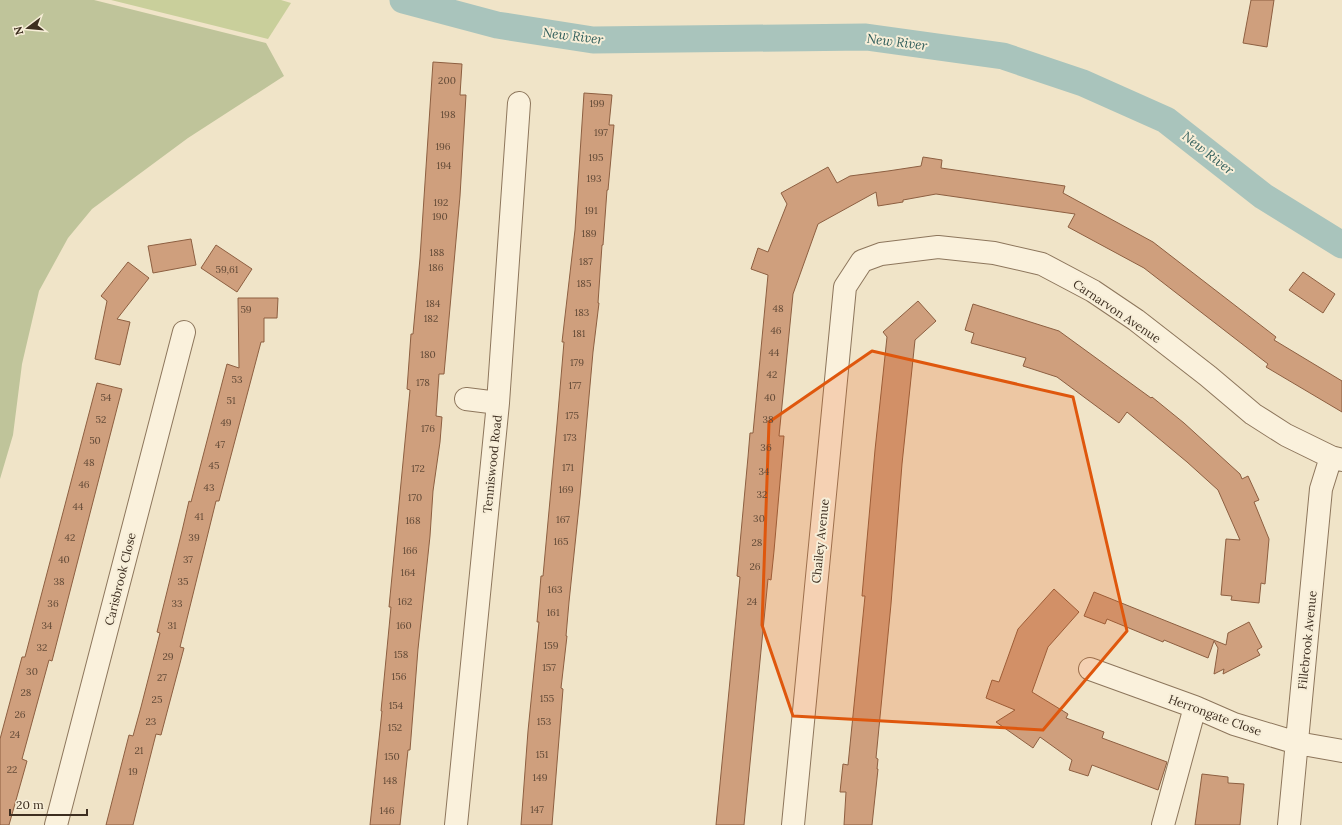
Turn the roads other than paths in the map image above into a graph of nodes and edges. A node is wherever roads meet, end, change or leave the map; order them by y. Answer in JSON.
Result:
{"nodes":[{"id":1,"x":520,"y":103,"type":"dead end"},
{"id":2,"x":862,"y":262,"type":"joint"},
{"id":3,"x":184,"y":332,"type":"dead end"},
{"id":4,"x":466,"y":399,"type":"dead end"},
{"id":5,"x":498,"y":403,"type":"junction"},
{"id":6,"x":1337,"y":459,"type":"edge"},
{"id":7,"x":1090,"y":669,"type":"dead end"},
{"id":8,"x":1195,"y":707,"type":"junction"},
{"id":9,"x":1297,"y":744,"type":"junction"},
{"id":10,"x":1342,"y":751,"type":"edge"},
{"id":11,"x":56,"y":825,"type":"edge"},
{"id":12,"x":456,"y":825,"type":"edge"},
{"id":13,"x":793,"y":825,"type":"edge"},
{"id":14,"x":1163,"y":825,"type":"edge"},
{"id":15,"x":1289,"y":825,"type":"edge"}],
"edges":[{"from":1,"to":5,"type":"street","name":"Tenniswood Road"},
{"from":2,"to":6,"type":"street","name":"Carnarvon Avenue"},
{"from":2,"to":13,"type":"street","name":"Chailey Avenue"},
{"from":3,"to":11,"type":"street","name":"Carisbrook Close"},
{"from":4,"to":5,"type":"street"},
{"from":5,"to":12,"type":"street","name":"Tenniswood Road"},
{"from":6,"to":9,"type":"street","name":"Fillebrook Avenue"},
{"from":7,"to":8,"type":"street","name":"Herrongate Close"},
{"from":8,"to":9,"type":"street","name":"Herrongate Close"},
{"from":8,"to":14,"type":"street"},
{"from":9,"to":10,"type":"street","name":"Herrongate Close"},
{"from":9,"to":15,"type":"street","name":"Fillebrook Avenue"}]}
